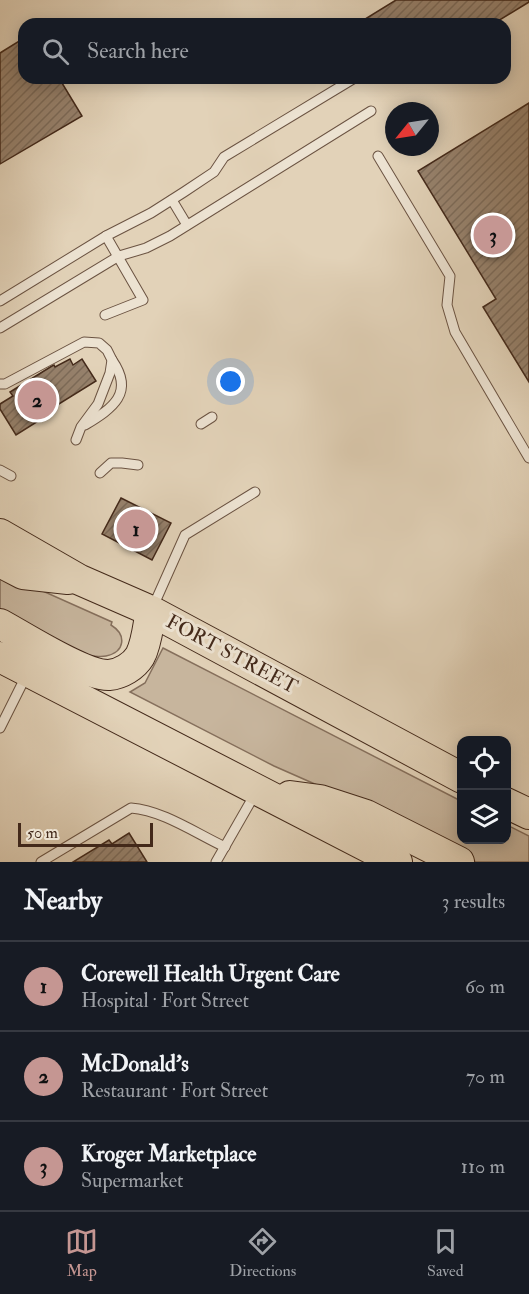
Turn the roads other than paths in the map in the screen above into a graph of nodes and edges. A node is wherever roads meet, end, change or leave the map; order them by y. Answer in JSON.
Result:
{"nodes":[{"id":1,"x":345,"y":84,"type":"edge"},
{"id":2,"x":371,"y":111,"type":"dead end"},
{"id":3,"x":378,"y":156,"type":"dead end"},
{"id":4,"x":172,"y":200,"type":"junction"},
{"id":5,"x":187,"y":225,"type":"junction"},
{"id":6,"x":106,"y":236,"type":"junction"},
{"id":7,"x":119,"y":256,"type":"junction"},
{"id":8,"x":0,"y":300,"type":"edge"},
{"id":9,"x":105,"y":315,"type":"dead end"},
{"id":10,"x":0,"y":328,"type":"edge"},
{"id":11,"x":112,"y":360,"type":"junction"},
{"id":12,"x":0,"y":384,"type":"edge"},
{"id":13,"x":212,"y":417,"type":"dead end"},
{"id":14,"x":201,"y":424,"type":"dead end"},
{"id":15,"x":81,"y":427,"type":"junction"},
{"id":16,"x":76,"y":441,"type":"dead end"},
{"id":17,"x":529,"y":458,"type":"edge"},
{"id":18,"x":138,"y":465,"type":"dead end"},
{"id":19,"x":0,"y":470,"type":"edge"},
{"id":20,"x":100,"y":473,"type":"dead end"},
{"id":21,"x":11,"y":476,"type":"dead end"},
{"id":22,"x":255,"y":492,"type":"dead end"},
{"id":23,"x":0,"y":534,"type":"edge"},
{"id":24,"x":0,"y":562,"type":"edge"},
{"id":25,"x":80,"y":580,"type":"junction"},
{"id":26,"x":151,"y":611,"type":"junction"},
{"id":27,"x":0,"y":624,"type":"edge"},
{"id":28,"x":0,"y":657,"type":"edge"},
{"id":29,"x":28,"y":672,"type":"junction"},
{"id":30,"x":0,"y":728,"type":"edge"},
{"id":31,"x":457,"y":775,"type":"edge"},
{"id":32,"x":260,"y":791,"type":"junction"},
{"id":33,"x":511,"y":804,"type":"edge"},
{"id":34,"x":529,"y":814,"type":"edge"},
{"id":35,"x":225,"y":847,"type":"junction"},
{"id":36,"x":41,"y":862,"type":"edge"},
{"id":37,"x":216,"y":862,"type":"edge"},
{"id":38,"x":397,"y":862,"type":"edge"},
{"id":39,"x":459,"y":862,"type":"edge"}],
"edges":[{"from":1,"to":4,"type":"lane"},
{"from":2,"to":5,"type":"lane"},
{"from":3,"to":17,"type":"lane"},
{"from":4,"to":5,"type":"lane"},
{"from":4,"to":6,"type":"lane"},
{"from":5,"to":7,"type":"lane"},
{"from":6,"to":7,"type":"lane"},
{"from":6,"to":8,"type":"lane"},
{"from":7,"to":9,"type":"lane"},
{"from":7,"to":10,"type":"lane"},
{"from":11,"to":12,"type":"lane"},
{"from":11,"to":15,"type":"lane"},
{"from":11,"to":15,"type":"lane"},
{"from":13,"to":14,"type":"lane"},
{"from":15,"to":16,"type":"lane"},
{"from":18,"to":20,"type":"lane"},
{"from":19,"to":21,"type":"lane"},
{"from":22,"to":26,"type":"lane"},
{"from":23,"to":25,"type":"main road","name":"FORT STREET"},
{"from":24,"to":25,"type":"main road"},
{"from":25,"to":26,"type":"main road","name":"FORT STREET"},
{"from":26,"to":27,"type":"main road"},
{"from":26,"to":31,"type":"main road","name":"FORT STREET"},
{"from":28,"to":29,"type":"main road"},
{"from":29,"to":30,"type":"lane"},
{"from":29,"to":32,"type":"main road"},
{"from":32,"to":35,"type":"lane"},
{"from":32,"to":38,"type":"main road"},
{"from":32,"to":39,"type":"main road"},
{"from":33,"to":34,"type":"main road"},
{"from":35,"to":36,"type":"lane"},
{"from":35,"to":37,"type":"lane"}]}
